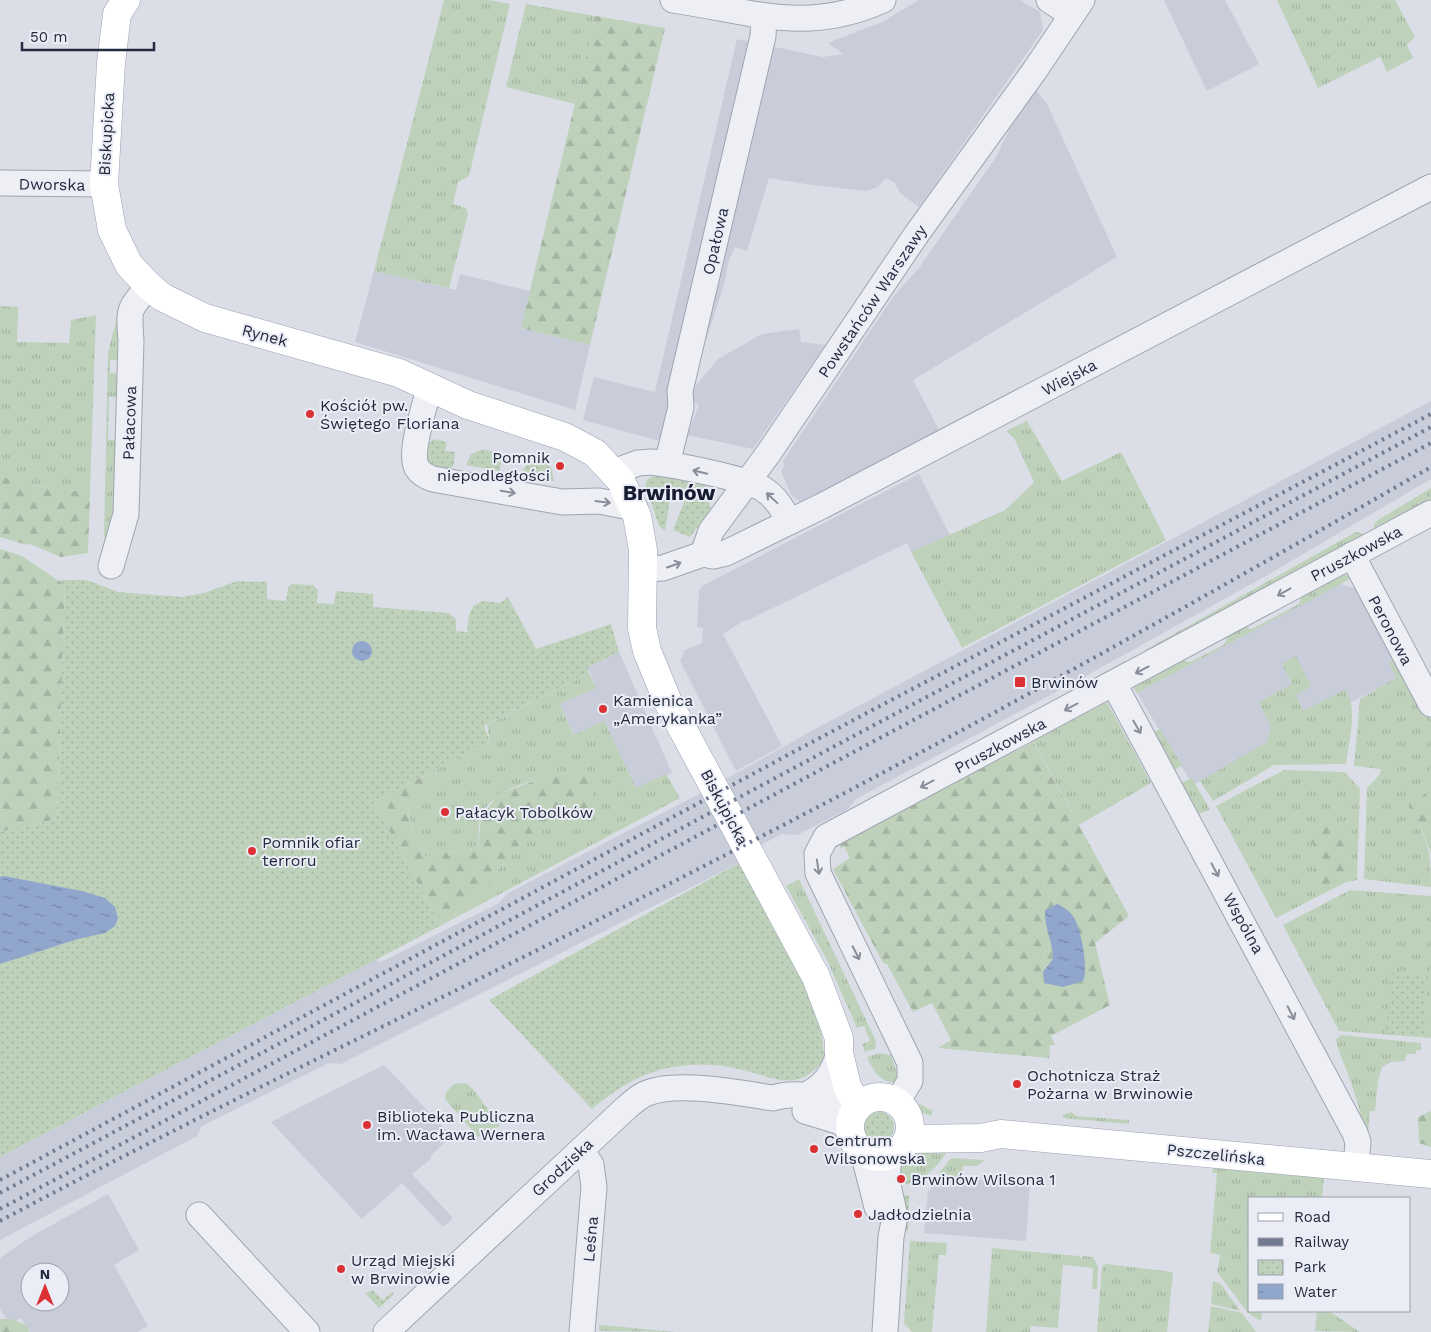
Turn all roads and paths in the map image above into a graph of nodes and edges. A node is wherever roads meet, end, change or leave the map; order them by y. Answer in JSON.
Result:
{"nodes":[{"id":1,"x":673,"y":0,"type":"edge"},
{"id":2,"x":883,"y":0,"type":"edge"},
{"id":3,"x":1049,"y":0,"type":"edge"},
{"id":4,"x":118,"y":5,"type":"edge"},
{"id":5,"x":1077,"y":8,"type":"edge"},
{"id":6,"x":764,"y":17,"type":"junction"},
{"id":7,"x":0,"y":183,"type":"edge"},
{"id":8,"x":104,"y":184,"type":"junction"},
{"id":9,"x":1431,"y":187,"type":"edge"},
{"id":10,"x":122,"y":252,"type":"joint"},
{"id":11,"x":148,"y":286,"type":"junction"},
{"id":12,"x":429,"y":387,"type":"junction"},
{"id":13,"x":666,"y":464,"type":"junction"},
{"id":14,"x":614,"y":472,"type":"junction"},
{"id":15,"x":747,"y":483,"type":"junction"},
{"id":16,"x":634,"y":508,"type":"junction"},
{"id":17,"x":1431,"y":513,"type":"edge"},
{"id":18,"x":789,"y":522,"type":"junction"},
{"id":19,"x":702,"y":554,"type":"junction"},
{"id":20,"x":1352,"y":555,"type":"junction"},
{"id":21,"x":111,"y":566,"type":"dead end"},
{"id":22,"x":644,"y":568,"type":"junction"},
{"id":23,"x":1114,"y":684,"type":"junction"},
{"id":24,"x":1431,"y":704,"type":"edge"},
{"id":25,"x":839,"y":1046,"type":"junction"},
{"id":26,"x":803,"y":1096,"type":"junction"},
{"id":27,"x":774,"y":1098,"type":"junction"},
{"id":28,"x":881,"y":1125,"type":"junction"},
{"id":29,"x":581,"y":1150,"type":"junction"},
{"id":30,"x":1356,"y":1167,"type":"junction"},
{"id":31,"x":1431,"y":1174,"type":"edge"},
{"id":32,"x":199,"y":1215,"type":"dead end"},
{"id":33,"x":307,"y":1332,"type":"edge"},
{"id":34,"x":386,"y":1332,"type":"edge"},
{"id":35,"x":582,"y":1332,"type":"edge"},
{"id":36,"x":885,"y":1332,"type":"edge"}],
"edges":[{"from":1,"to":6,"type":"street"},
{"from":2,"to":6,"type":"street"},
{"from":3,"to":5,"type":"street"},
{"from":4,"to":8,"type":"main road","name":"Biskupicka"},
{"from":5,"to":15,"type":"street","name":"Powstańców Warszawy"},
{"from":6,"to":13,"type":"street","name":"Opałowa"},
{"from":7,"to":8,"type":"street","name":"Dworska"},
{"from":8,"to":10,"type":"main road","name":"Biskupicka"},
{"from":9,"to":18,"type":"street","name":"Wiejska"},
{"from":10,"to":11,"type":"main road","name":"Rynek"},
{"from":11,"to":12,"type":"main road","name":"Rynek"},
{"from":11,"to":21,"type":"street","name":"Pałacowa"},
{"from":12,"to":14,"type":"main road","name":"Rynek"},
{"from":12,"to":16,"type":"street","one_way":true},
{"from":13,"to":14,"type":"street"},
{"from":15,"to":13,"type":"street","one_way":true},
{"from":14,"to":16,"type":"main road","name":"Rynek"},
{"from":18,"to":15,"type":"street","one_way":true},
{"from":15,"to":19,"type":"street","name":"Powstańców Warszawy"},
{"from":16,"to":22,"type":"main road","name":"Rynek"},
{"from":17,"to":20,"type":"street","name":"Pruszkowska"},
{"from":18,"to":19,"type":"street","name":"Wiejska"},
{"from":22,"to":19,"type":"street","one_way":true},
{"from":20,"to":23,"type":"street","name":"Pruszkowska","one_way":true},
{"from":20,"to":24,"type":"street","name":"Peronowa"},
{"from":22,"to":25,"type":"main road","name":"Biskupicka"},
{"from":23,"to":28,"type":"street","name":"Pruszkowska","one_way":true},
{"from":23,"to":30,"type":"street","name":"Wspólna","one_way":true},
{"from":25,"to":26,"type":"street"},
{"from":25,"to":28,"type":"main road","name":"Biskupicka"},
{"from":26,"to":27,"type":"street","name":"Grodziska"},
{"from":26,"to":28,"type":"street","name":"Grodziska"},
{"from":27,"to":28,"type":"street","name":"Grodziska"},
{"from":27,"to":29,"type":"street","name":"Grodziska"},
{"from":28,"to":30,"type":"main road","name":"Pszczelińska"},
{"from":28,"to":36,"type":"street"},
{"from":29,"to":34,"type":"street","name":"Grodziska"},
{"from":29,"to":35,"type":"street","name":"Leśna"},
{"from":30,"to":31,"type":"main road","name":"Pszczelińska"},
{"from":32,"to":33,"type":"street"}]}
